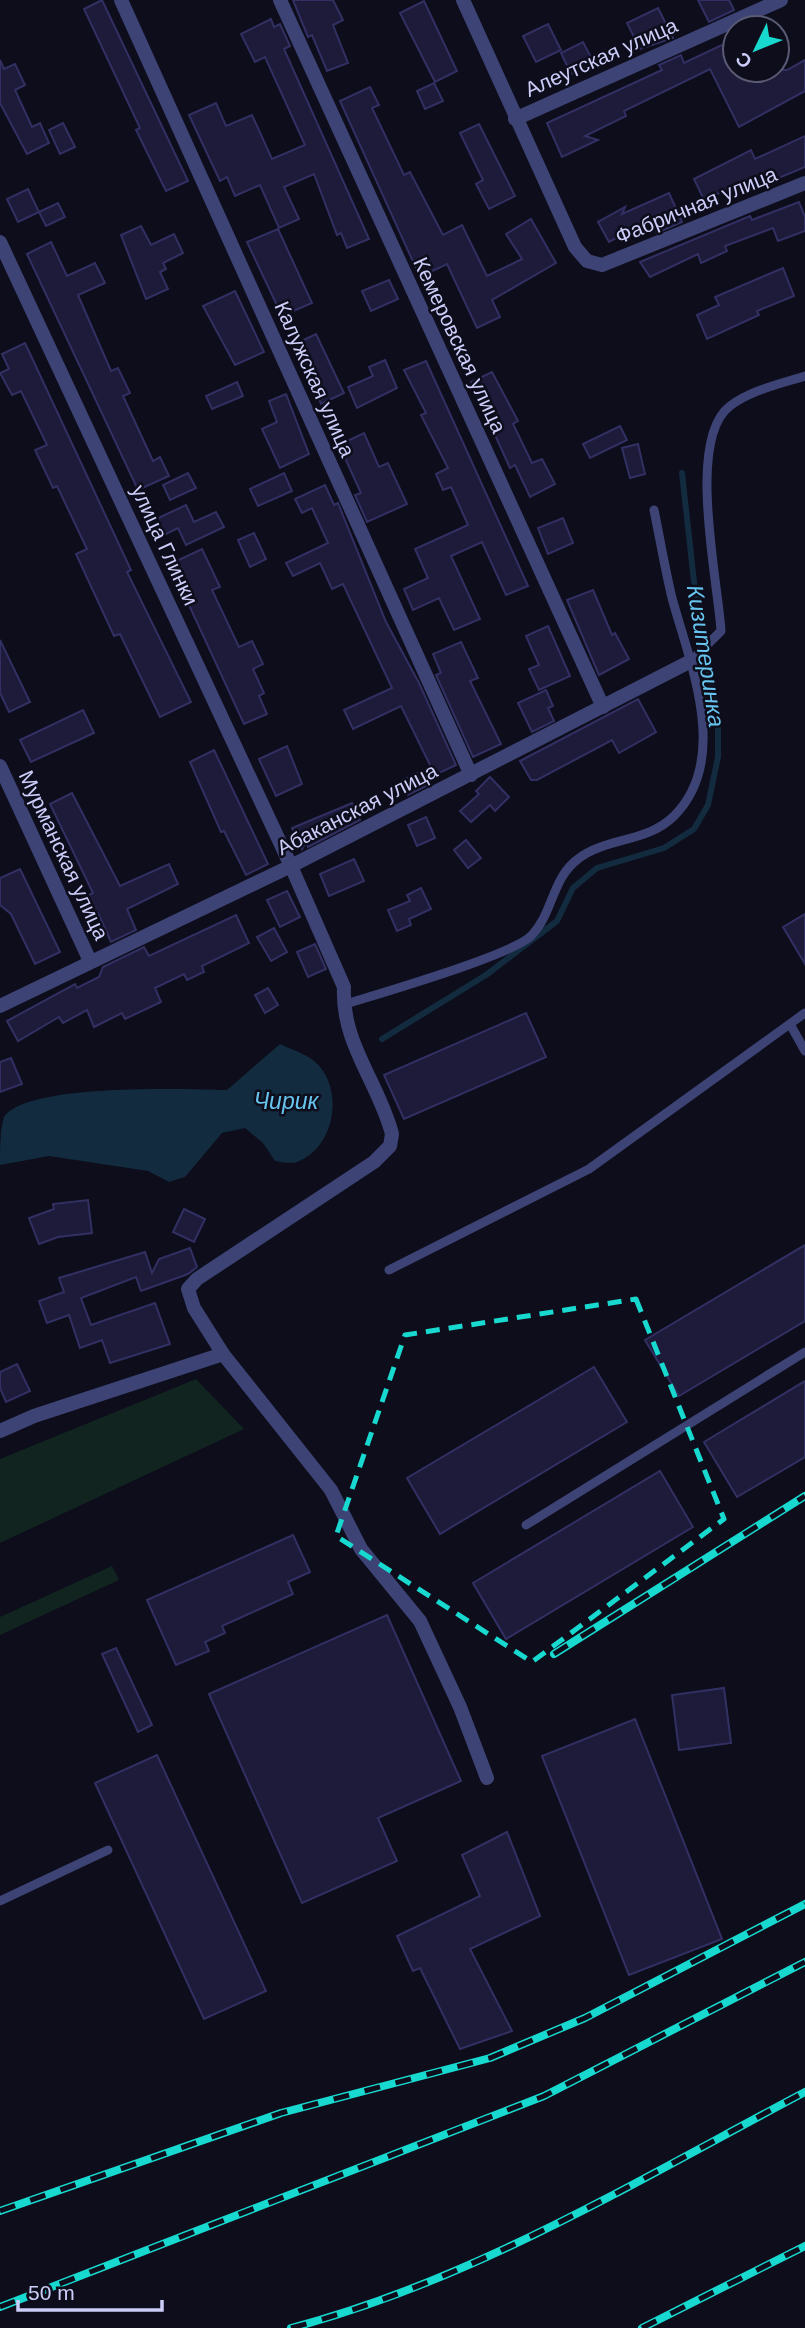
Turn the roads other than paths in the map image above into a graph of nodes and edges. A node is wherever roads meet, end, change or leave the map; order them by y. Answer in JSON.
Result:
{"nodes":[{"id":1,"x":121,"y":0,"type":"edge"},
{"id":2,"x":280,"y":0,"type":"edge"},
{"id":3,"x":463,"y":0,"type":"edge"},
{"id":4,"x":781,"y":0,"type":"edge"},
{"id":5,"x":515,"y":119,"type":"junction"},
{"id":6,"x":805,"y":183,"type":"edge"},
{"id":7,"x":0,"y":242,"type":"edge"},
{"id":8,"x":805,"y":376,"type":"edge"},
{"id":9,"x":654,"y":510,"type":"dead end"},
{"id":10,"x":691,"y":661,"type":"junction"},
{"id":11,"x":603,"y":706,"type":"junction"},
{"id":12,"x":0,"y":766,"type":"edge"},
{"id":13,"x":471,"y":775,"type":"junction"},
{"id":14,"x":291,"y":866,"type":"junction"},
{"id":15,"x":90,"y":961,"type":"junction"},
{"id":16,"x":343,"y":1005,"type":"junction"},
{"id":17,"x":0,"y":1006,"type":"edge"},
{"id":18,"x":805,"y":1013,"type":"edge"},
{"id":19,"x":790,"y":1024,"type":"junction"},
{"id":20,"x":805,"y":1051,"type":"edge"},
{"id":21,"x":389,"y":1270,"type":"dead end"},
{"id":22,"x":805,"y":1352,"type":"edge"},
{"id":23,"x":223,"y":1354,"type":"junction"},
{"id":24,"x":0,"y":1431,"type":"edge"},
{"id":25,"x":526,"y":1525,"type":"dead end"},
{"id":26,"x":487,"y":1778,"type":"dead end"},
{"id":27,"x":108,"y":1850,"type":"dead end"},
{"id":28,"x":0,"y":1901,"type":"edge"}],
"edges":[{"from":1,"to":13,"type":"street","name":"Калужская улица"},
{"from":2,"to":11,"type":"street","name":"Кемеровская улица"},
{"from":3,"to":5,"type":"street"},
{"from":4,"to":5,"type":"street","name":"Алеутская улица"},
{"from":5,"to":6,"type":"street","name":"Фабричная улица"},
{"from":7,"to":14,"type":"street","name":"улица Глинки"},
{"from":8,"to":10,"type":"lane","name":"Абаканская улица"},
{"from":9,"to":10,"type":"lane"},
{"from":10,"to":11,"type":"street","name":"Абаканская улица"},
{"from":10,"to":16,"type":"lane"},
{"from":11,"to":13,"type":"street","name":"Абаканская улица"},
{"from":12,"to":15,"type":"street","name":"Мурманская улица"},
{"from":13,"to":14,"type":"street","name":"Абаканская улица"},
{"from":14,"to":15,"type":"street","name":"Абаканская улица"},
{"from":14,"to":16,"type":"street","name":"улица Глинки"},
{"from":15,"to":17,"type":"street","name":"Абаканская улица"},
{"from":16,"to":23,"type":"street","name":"улица Глинки"},
{"from":18,"to":19,"type":"lane"},
{"from":19,"to":20,"type":"lane"},
{"from":19,"to":21,"type":"lane"},
{"from":22,"to":25,"type":"lane"},
{"from":23,"to":24,"type":"street"},
{"from":23,"to":26,"type":"street"},
{"from":27,"to":28,"type":"lane"}]}
